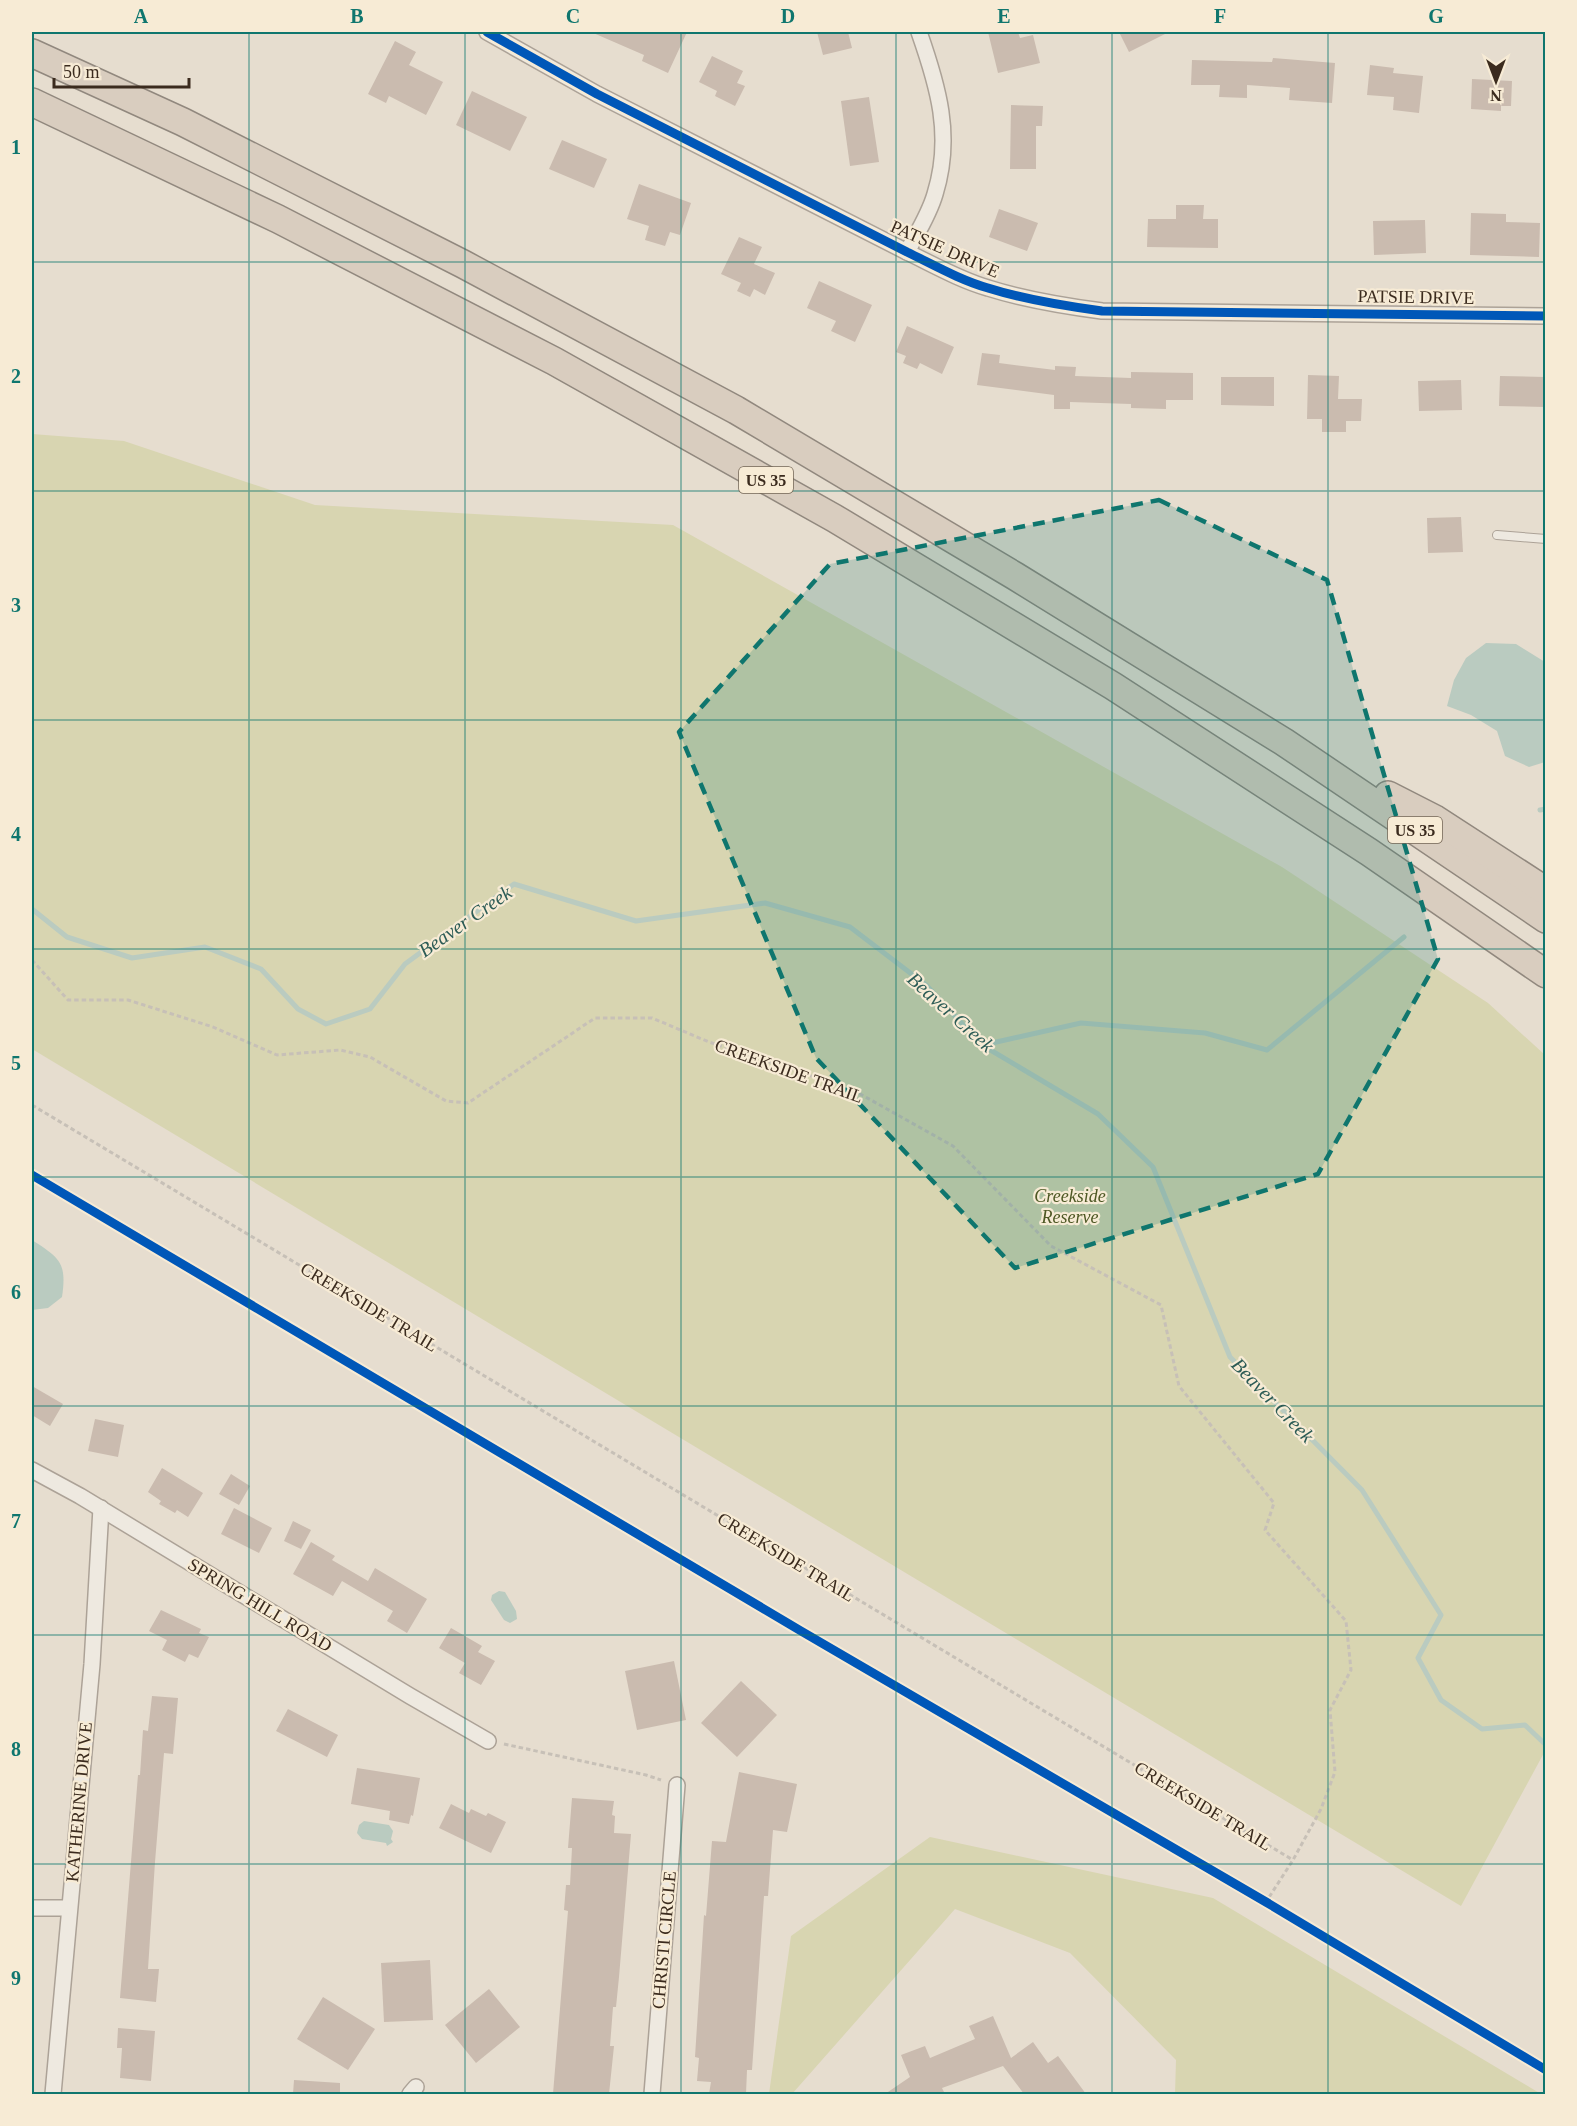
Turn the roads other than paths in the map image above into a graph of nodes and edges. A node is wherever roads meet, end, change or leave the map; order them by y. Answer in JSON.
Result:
{"nodes":[{"id":1,"x":487,"y":32,"type":"edge"},
{"id":2,"x":919,"y":32,"type":"edge"},
{"id":3,"x":32,"y":53,"type":"edge"},
{"id":4,"x":32,"y":102,"type":"edge"},
{"id":5,"x":907,"y":252,"type":"junction"},
{"id":6,"x":1545,"y":316,"type":"edge"},
{"id":7,"x":1497,"y":535,"type":"dead end"},
{"id":8,"x":1545,"y":539,"type":"edge"},
{"id":9,"x":1284,"y":742,"type":"junction"},
{"id":10,"x":1545,"y":891,"type":"edge"},
{"id":11,"x":1466,"y":919,"type":"junction"},
{"id":12,"x":1545,"y":919,"type":"edge"},
{"id":13,"x":1545,"y":974,"type":"edge"},
{"id":14,"x":1545,"y":987,"type":"edge"},
{"id":15,"x":32,"y":1470,"type":"edge"},
{"id":16,"x":101,"y":1508,"type":"junction"},
{"id":17,"x":488,"y":1741,"type":"road end"},
{"id":18,"x":677,"y":1785,"type":"road end"},
{"id":19,"x":32,"y":1908,"type":"edge"},
{"id":20,"x":69,"y":1908,"type":"junction"},
{"id":21,"x":53,"y":2094,"type":"edge"},
{"id":22,"x":652,"y":2094,"type":"edge"}],
"edges":[{"from":1,"to":5,"type":"street","name":"PATSIE DRIVE"},
{"from":2,"to":5,"type":"street"},
{"from":3,"to":9,"type":"highway","number":"US 35"},
{"from":4,"to":11,"type":"highway","number":"US 35"},
{"from":5,"to":6,"type":"street","name":"PATSIE DRIVE"},
{"from":7,"to":8,"type":"lane"},
{"from":9,"to":10,"type":"highway"},
{"from":9,"to":12,"type":"highway","number":"US 35"},
{"from":11,"to":13,"type":"highway","number":"US 35"},
{"from":11,"to":14,"type":"highway"},
{"from":15,"to":16,"type":"street","name":"SPRING HILL ROAD"},
{"from":16,"to":17,"type":"street","name":"SPRING HILL ROAD"},
{"from":16,"to":20,"type":"street","name":"KATHERINE DRIVE"},
{"from":18,"to":22,"type":"street","name":"CHRISTI CIRCLE"},
{"from":19,"to":20,"type":"street"},
{"from":20,"to":21,"type":"street","name":"KATHERINE DRIVE"}]}
